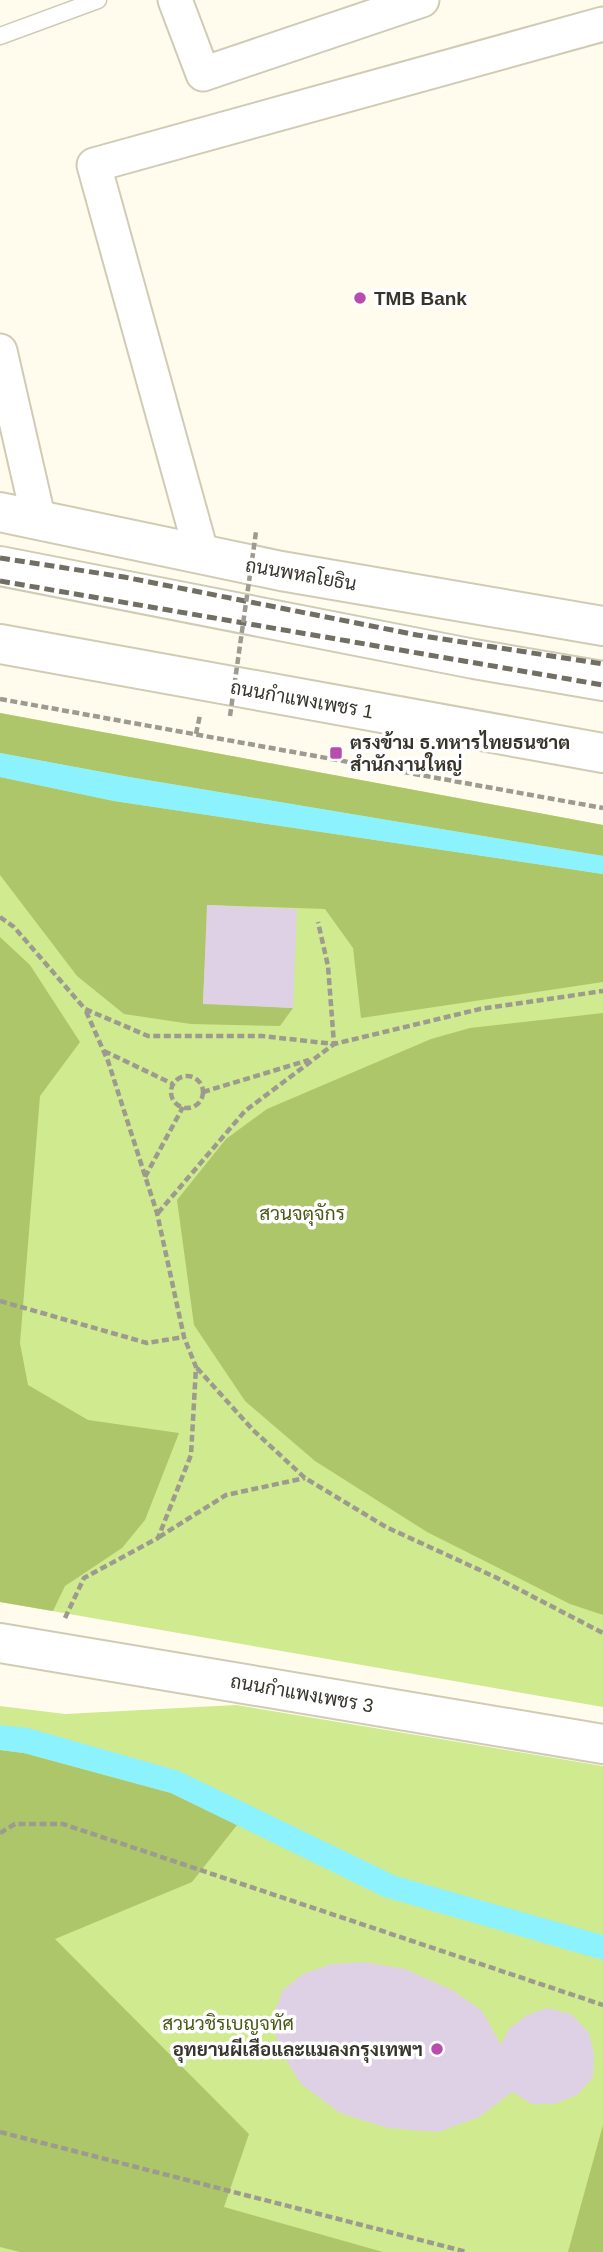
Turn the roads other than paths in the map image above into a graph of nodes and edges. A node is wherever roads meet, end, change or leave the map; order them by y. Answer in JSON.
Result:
{"nodes":[{"id":1,"x":98,"y":0,"type":"edge"},
{"id":2,"x":175,"y":0,"type":"edge"},
{"id":3,"x":422,"y":0,"type":"edge"},
{"id":4,"x":603,"y":24,"type":"edge"},
{"id":5,"x":0,"y":36,"type":"edge"},
{"id":6,"x":0,"y":351,"type":"edge"},
{"id":7,"x":0,"y":512,"type":"edge"},
{"id":8,"x":39,"y":521,"type":"junction"},
{"id":9,"x":202,"y":555,"type":"junction"},
{"id":10,"x":0,"y":566,"type":"edge"},
{"id":11,"x":603,"y":626,"type":"edge"},
{"id":12,"x":0,"y":644,"type":"edge"},
{"id":13,"x":603,"y":681,"type":"edge"},
{"id":14,"x":603,"y":753,"type":"edge"},
{"id":15,"x":0,"y":1643,"type":"edge"},
{"id":16,"x":603,"y":1744,"type":"edge"}],
"edges":[{"from":1,"to":5,"type":"lane"},
{"from":2,"to":3,"type":"street"},
{"from":4,"to":9,"type":"street"},
{"from":6,"to":8,"type":"street"},
{"from":7,"to":8,"type":"main road","name":"ถนนพหลโยธิน"},
{"from":8,"to":9,"type":"main road","name":"ถนนพหลโยธิน"},
{"from":9,"to":11,"type":"main road","name":"ถนนพหลโยธิน"},
{"from":10,"to":13,"type":"main road"},
{"from":12,"to":14,"type":"main road","name":"ถนนกำแพงเพชร 1"},
{"from":15,"to":16,"type":"main road","name":"ถนนกำแพงเพชร 3"}]}
